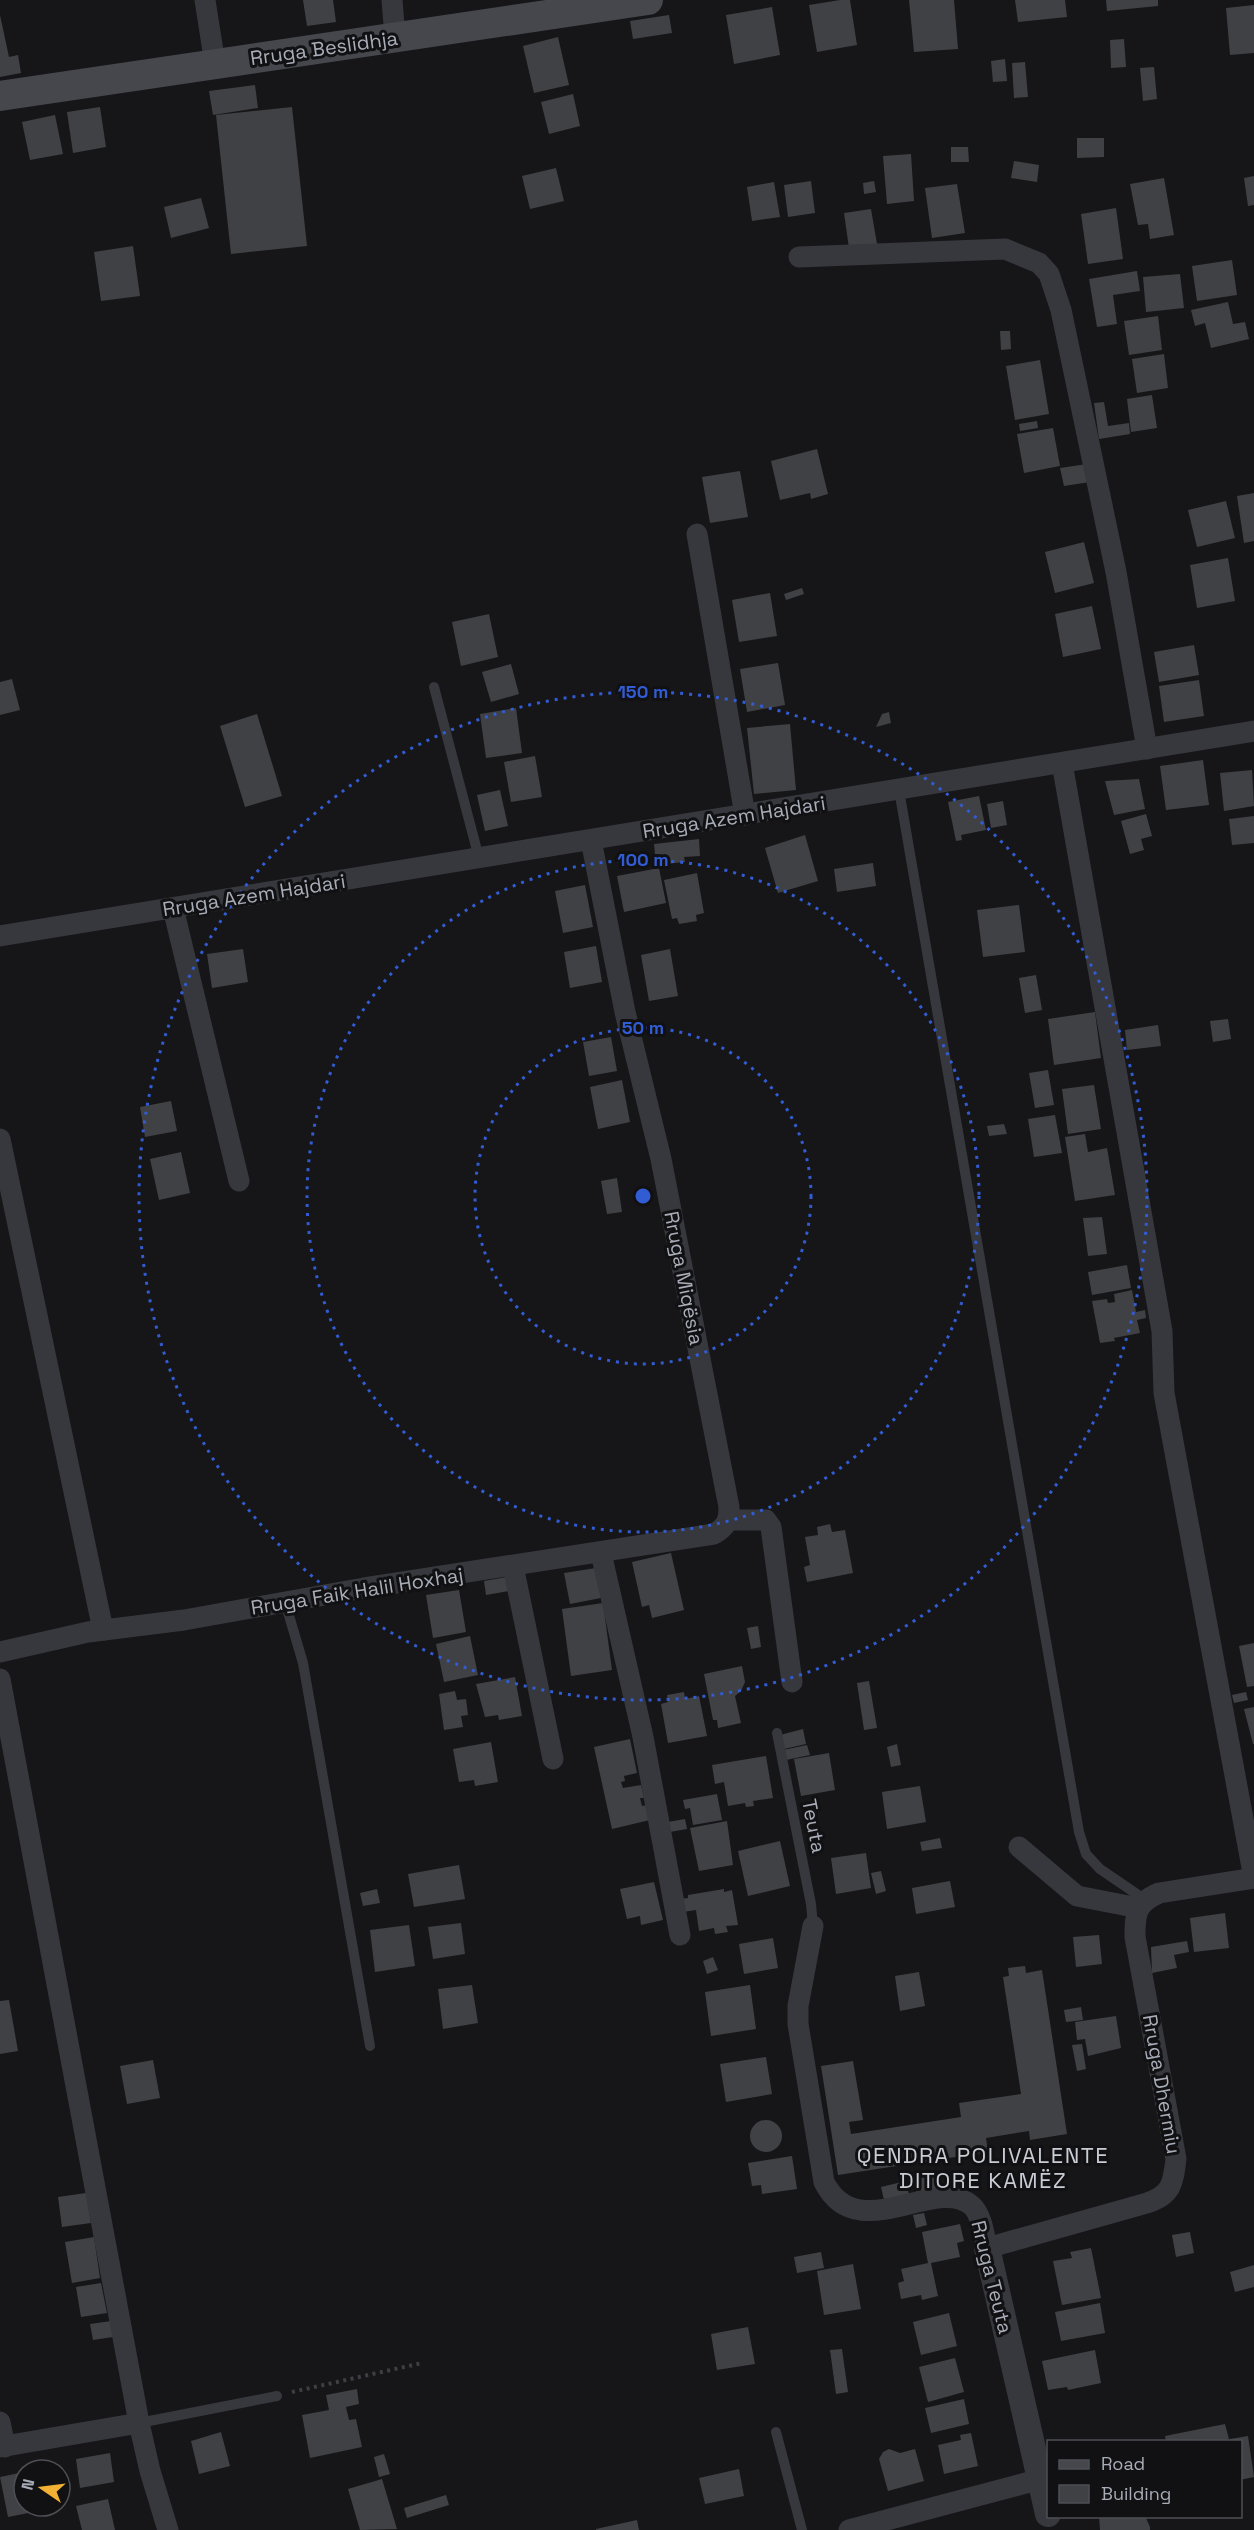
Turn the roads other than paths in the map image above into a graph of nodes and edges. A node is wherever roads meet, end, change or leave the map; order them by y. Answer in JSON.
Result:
{"nodes":[{"id":1,"x":205,"y":0,"type":"edge"},
{"id":2,"x":392,"y":0,"type":"edge"},
{"id":3,"x":648,"y":0,"type":"edge"},
{"id":4,"x":395,"y":38,"type":"junction"},
{"id":5,"x":216,"y":64,"type":"junction"},
{"id":6,"x":0,"y":96,"type":"edge"},
{"id":7,"x":799,"y":258,"type":"dead end"},
{"id":8,"x":697,"y":534,"type":"dead end"},
{"id":9,"x":434,"y":687,"type":"dead end"},
{"id":10,"x":1254,"y":731,"type":"edge"},
{"id":11,"x":1147,"y":749,"type":"junction"},
{"id":12,"x":1062,"y":763,"type":"junction"},
{"id":13,"x":899,"y":790,"type":"junction"},
{"id":14,"x":745,"y":815,"type":"junction"},
{"id":15,"x":591,"y":840,"type":"junction"},
{"id":16,"x":479,"y":858,"type":"junction"},
{"id":17,"x":173,"y":908,"type":"junction"},
{"id":18,"x":0,"y":936,"type":"edge"},
{"id":19,"x":0,"y":1139,"type":"edge"},
{"id":20,"x":239,"y":1181,"type":"dead end"},
{"id":21,"x":722,"y":1527,"type":"junction"},
{"id":22,"x":601,"y":1553,"type":"junction"},
{"id":23,"x":513,"y":1566,"type":"junction"},
{"id":24,"x":285,"y":1602,"type":"junction"},
{"id":25,"x":103,"y":1630,"type":"junction"},
{"id":26,"x":0,"y":1652,"type":"edge"},
{"id":27,"x":0,"y":1679,"type":"edge"},
{"id":28,"x":792,"y":1682,"type":"dead end"},
{"id":29,"x":777,"y":1732,"type":"dead end"},
{"id":30,"x":553,"y":1759,"type":"dead end"},
{"id":31,"x":1019,"y":1847,"type":"dead end"},
{"id":32,"x":1254,"y":1878,"type":"edge"},
{"id":33,"x":1142,"y":1904,"type":"junction"},
{"id":34,"x":813,"y":1926,"type":"joint"},
{"id":35,"x":680,"y":1935,"type":"dead end"},
{"id":36,"x":370,"y":2046,"type":"dead end"},
{"id":37,"x":987,"y":2248,"type":"junction"},
{"id":38,"x":277,"y":2396,"type":"road end"},
{"id":39,"x":0,"y":2422,"type":"edge"},
{"id":40,"x":139,"y":2423,"type":"junction"},
{"id":41,"x":776,"y":2432,"type":"dead end"},
{"id":42,"x":2,"y":2447,"type":"edge"},
{"id":43,"x":1041,"y":2479,"type":"junction"},
{"id":44,"x":1047,"y":2506,"type":"edge"},
{"id":45,"x":168,"y":2530,"type":"edge"},
{"id":46,"x":802,"y":2530,"type":"edge"},
{"id":47,"x":849,"y":2530,"type":"edge"}],
"edges":[{"from":1,"to":5,"type":"street"},
{"from":2,"to":4,"type":"street"},
{"from":3,"to":4,"type":"main road","name":"Rruga Beslidhja"},
{"from":4,"to":5,"type":"main road","name":"Rruga Beslidhja"},
{"from":5,"to":6,"type":"main road","name":"Rruga Beslidhja"},
{"from":7,"to":11,"type":"street"},
{"from":8,"to":14,"type":"street"},
{"from":9,"to":16,"type":"lane"},
{"from":10,"to":11,"type":"street","name":"Rruga Azem Hajdari"},
{"from":11,"to":12,"type":"street","name":"Rruga Azem Hajdari"},
{"from":12,"to":13,"type":"street","name":"Rruga Azem Hajdari"},
{"from":12,"to":32,"type":"street"},
{"from":13,"to":14,"type":"street","name":"Rruga Azem Hajdari"},
{"from":13,"to":33,"type":"lane"},
{"from":14,"to":15,"type":"street","name":"Rruga Azem Hajdari"},
{"from":15,"to":16,"type":"street","name":"Rruga Azem Hajdari"},
{"from":15,"to":21,"type":"street","name":"Rruga Miqësia"},
{"from":16,"to":17,"type":"street","name":"Rruga Azem Hajdari"},
{"from":17,"to":18,"type":"street","name":"Rruga Azem Hajdari"},
{"from":17,"to":20,"type":"street"},
{"from":19,"to":25,"type":"street"},
{"from":21,"to":22,"type":"street","name":"Rruga Faik Halil Hoxhaj"},
{"from":21,"to":28,"type":"street","name":"Rruga Faik Halil Hoxhaj"},
{"from":22,"to":23,"type":"street","name":"Rruga Faik Halil Hoxhaj"},
{"from":22,"to":35,"type":"street"},
{"from":23,"to":24,"type":"street","name":"Rruga Faik Halil Hoxhaj"},
{"from":23,"to":30,"type":"street"},
{"from":24,"to":25,"type":"street","name":"Rruga Faik Halil Hoxhaj"},
{"from":24,"to":36,"type":"lane"},
{"from":25,"to":26,"type":"street","name":"Rruga Faik Halil Hoxhaj"},
{"from":27,"to":40,"type":"street"},
{"from":29,"to":34,"type":"lane","name":"Teuta"},
{"from":31,"to":33,"type":"street"},
{"from":32,"to":33,"type":"street"},
{"from":33,"to":37,"type":"street","name":"Rruga Dhermiu"},
{"from":34,"to":37,"type":"street","name":"Rruga Teuta"},
{"from":37,"to":43,"type":"street","name":"Rruga Teuta"},
{"from":38,"to":40,"type":"lane"},
{"from":39,"to":42,"type":"street"},
{"from":40,"to":42,"type":"street"},
{"from":40,"to":45,"type":"street"},
{"from":41,"to":46,"type":"lane"},
{"from":43,"to":44,"type":"street","name":"Rruga Teuta"},
{"from":43,"to":47,"type":"street"}]}
